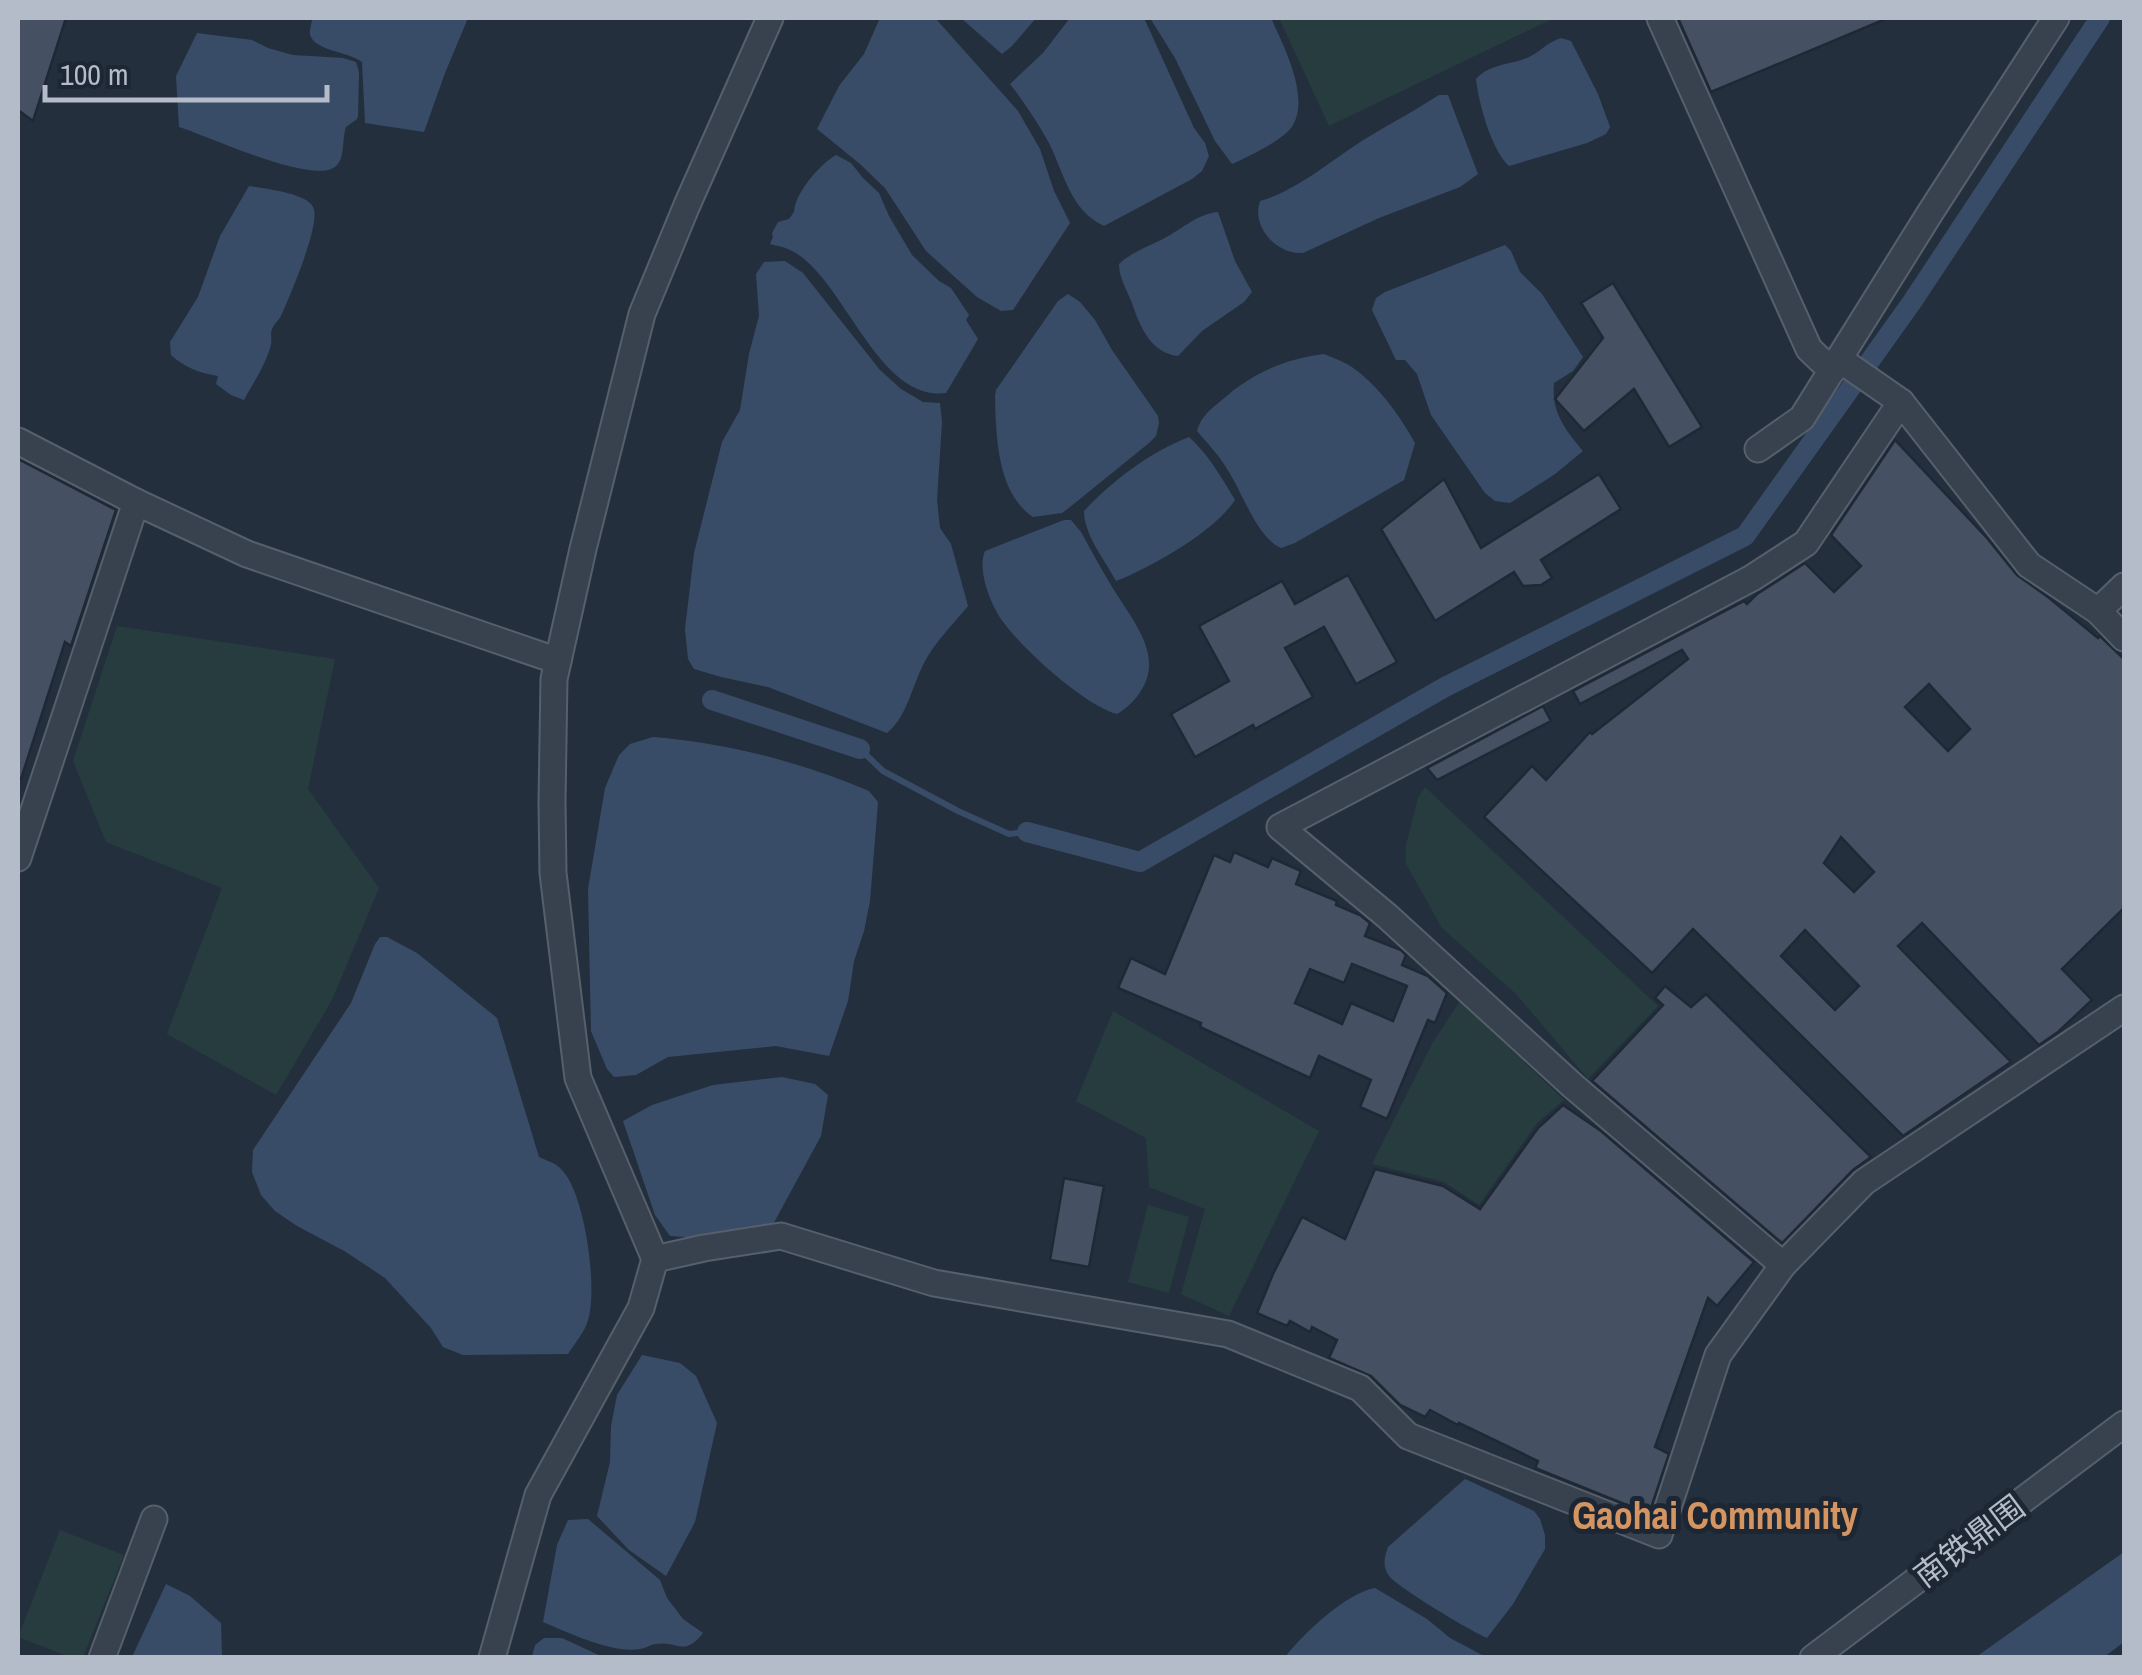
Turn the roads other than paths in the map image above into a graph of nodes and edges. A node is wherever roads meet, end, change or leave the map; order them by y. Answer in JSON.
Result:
{"nodes":[{"id":1,"x":770,"y":18,"type":"edge"},
{"id":2,"x":1660,"y":18,"type":"edge"},
{"id":3,"x":2056,"y":18,"type":"edge"},
{"id":4,"x":1842,"y":366,"type":"junction"},
{"id":5,"x":1891,"y":395,"type":"junction"},
{"id":6,"x":18,"y":442,"type":"edge"},
{"id":7,"x":1758,"y":449,"type":"dead end"},
{"id":8,"x":136,"y":502,"type":"junction"},
{"id":9,"x":2124,"y":586,"type":"edge"},
{"id":10,"x":2098,"y":612,"type":"junction"},
{"id":11,"x":2124,"y":638,"type":"edge"},
{"id":12,"x":558,"y":661,"type":"junction"},
{"id":13,"x":18,"y":858,"type":"edge"},
{"id":14,"x":2124,"y":1008,"type":"edge"},
{"id":15,"x":656,"y":1259,"type":"junction"},
{"id":16,"x":1783,"y":1264,"type":"junction"},
{"id":17,"x":2124,"y":1424,"type":"edge"},
{"id":18,"x":154,"y":1519,"type":"dead end"},
{"id":19,"x":102,"y":1658,"type":"edge"},
{"id":20,"x":492,"y":1658,"type":"edge"},
{"id":21,"x":1813,"y":1658,"type":"edge"}],
"edges":[{"from":1,"to":12,"type":"street"},
{"from":2,"to":4,"type":"street"},
{"from":3,"to":4,"type":"street"},
{"from":4,"to":5,"type":"street"},
{"from":4,"to":7,"type":"street"},
{"from":5,"to":10,"type":"street"},
{"from":5,"to":16,"type":"street"},
{"from":6,"to":8,"type":"street"},
{"from":8,"to":12,"type":"street"},
{"from":8,"to":13,"type":"street"},
{"from":9,"to":10,"type":"street"},
{"from":10,"to":11,"type":"street"},
{"from":12,"to":15,"type":"street"},
{"from":14,"to":16,"type":"street"},
{"from":15,"to":16,"type":"street"},
{"from":15,"to":20,"type":"street"},
{"from":17,"to":21,"type":"street","name":"南铁鼎围"},
{"from":18,"to":19,"type":"street"}]}
